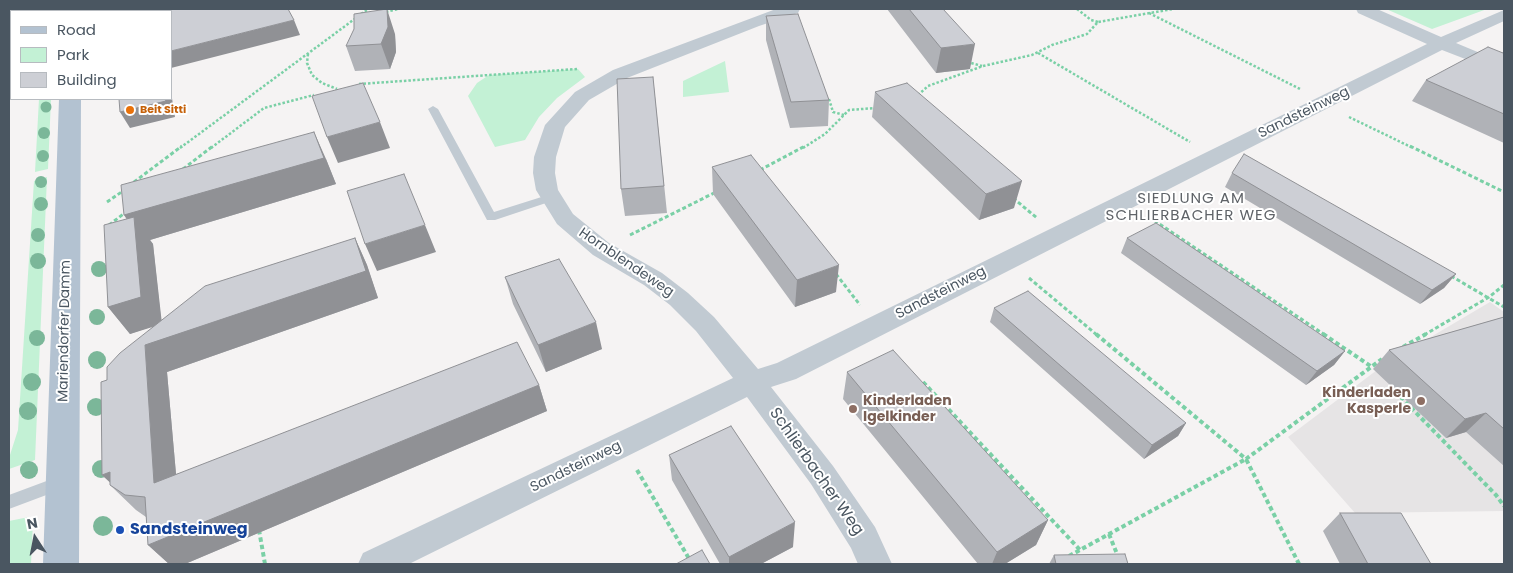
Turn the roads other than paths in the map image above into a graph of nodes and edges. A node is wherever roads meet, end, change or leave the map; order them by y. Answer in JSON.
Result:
{"nodes":[{"id":1,"x":792,"y":9,"type":"edge"},
{"id":2,"x":1364,"y":9,"type":"edge"},
{"id":3,"x":1504,"y":15,"type":"edge"},
{"id":4,"x":1442,"y":44,"type":"junction"},
{"id":5,"x":1504,"y":69,"type":"edge"},
{"id":6,"x":70,"y":100,"type":"edge"},
{"id":7,"x":433,"y":109,"type":"dead end"},
{"id":8,"x":551,"y":198,"type":"junction"},
{"id":9,"x":752,"y":382,"type":"junction"},
{"id":10,"x":63,"y":482,"type":"junction"},
{"id":11,"x":9,"y":502,"type":"edge"},
{"id":12,"x":61,"y":564,"type":"edge"},
{"id":13,"x":375,"y":564,"type":"edge"},
{"id":14,"x":875,"y":564,"type":"edge"}],
"edges":[{"from":1,"to":8,"type":"street","name":"Hornblendeweg"},
{"from":2,"to":4,"type":"street"},
{"from":3,"to":4,"type":"street","name":"Sandsteinweg"},
{"from":4,"to":5,"type":"street"},
{"from":4,"to":9,"type":"street","name":"Sandsteinweg"},
{"from":6,"to":10,"type":"main road","name":"Mariendorfer Damm"},
{"from":7,"to":8,"type":"lane"},
{"from":8,"to":9,"type":"street","name":"Hornblendeweg"},
{"from":9,"to":13,"type":"street","name":"Sandsteinweg"},
{"from":9,"to":14,"type":"street","name":"Schlierbacher Weg"},
{"from":10,"to":11,"type":"lane"},
{"from":10,"to":12,"type":"main road","name":"Mariendorfer Damm"}]}
